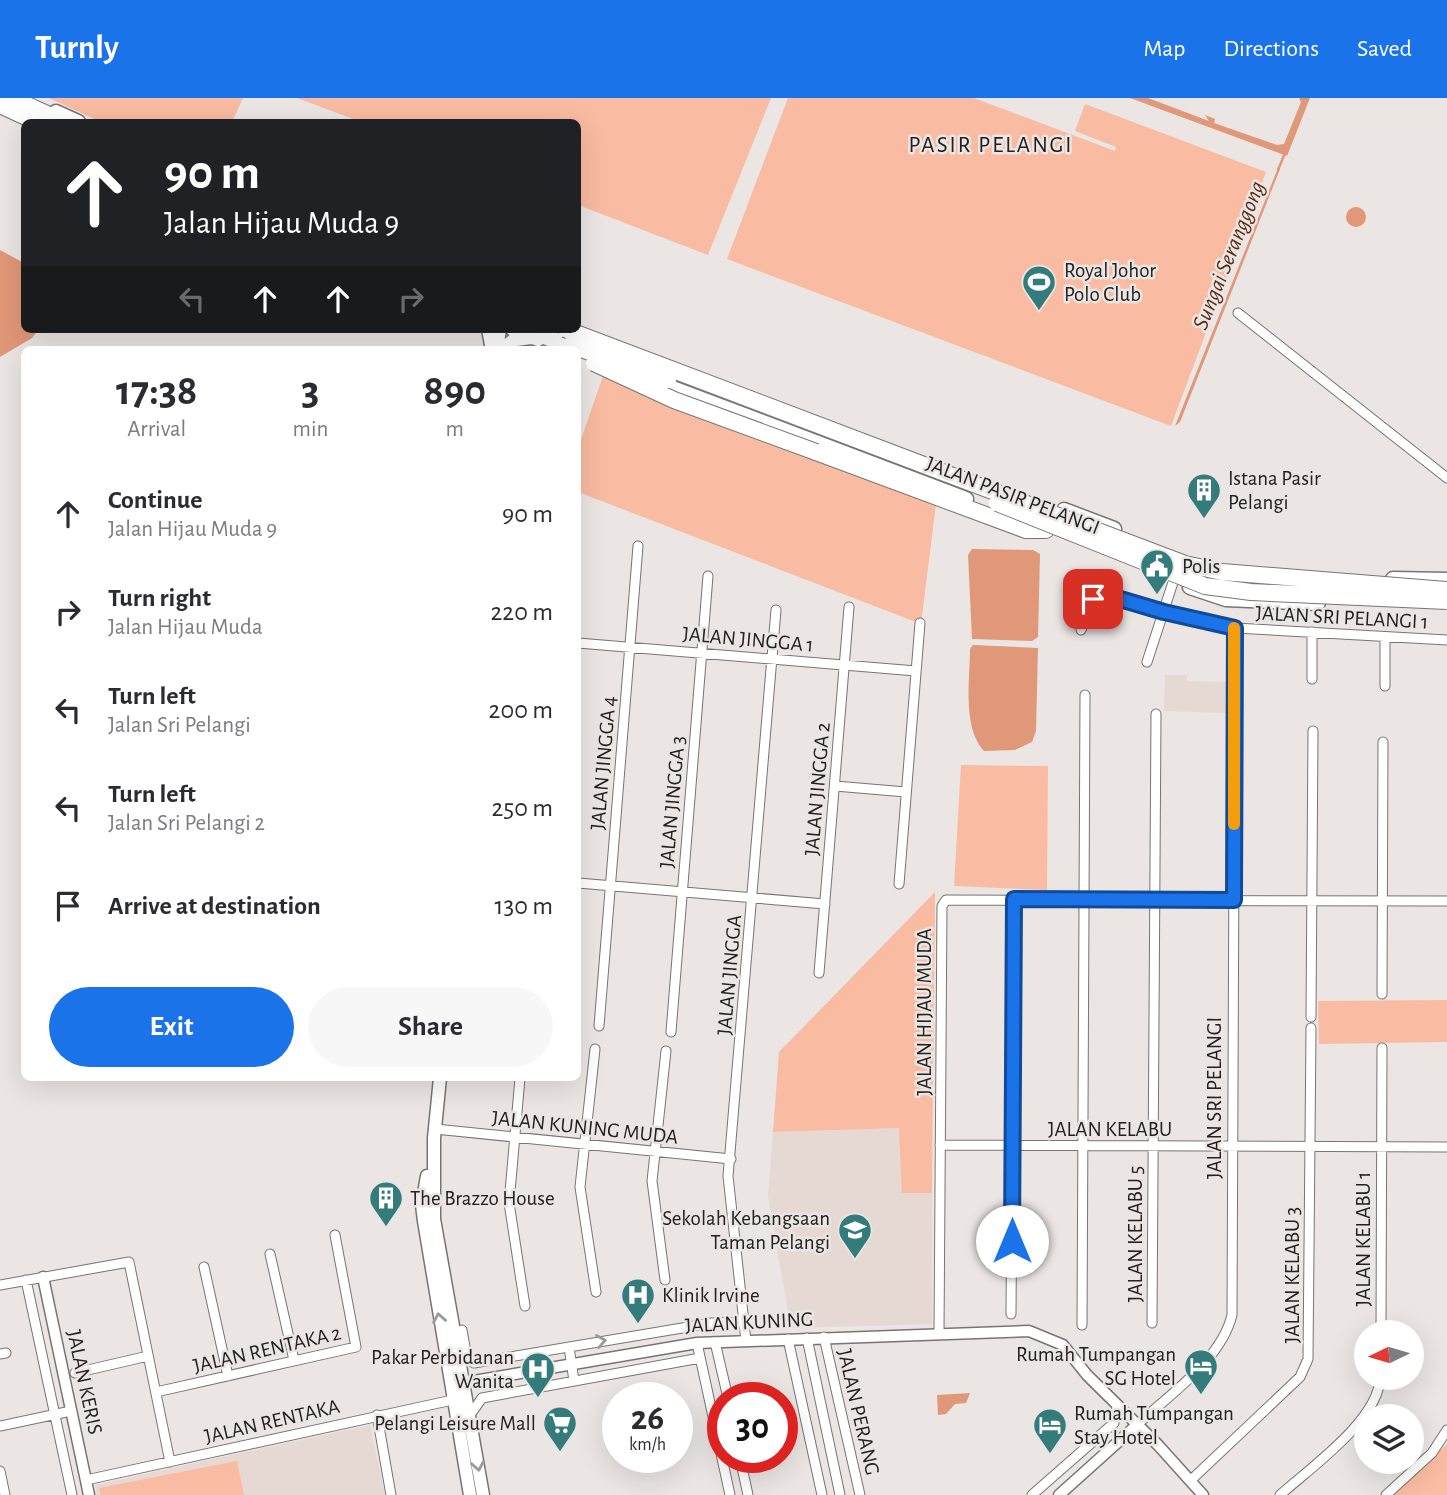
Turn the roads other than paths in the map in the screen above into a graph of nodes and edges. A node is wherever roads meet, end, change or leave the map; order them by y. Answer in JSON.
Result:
{"nodes":[{"id":1,"x":12,"y":98,"type":"edge"},
{"id":2,"x":27,"y":98,"type":"edge"},
{"id":3,"x":0,"y":105,"type":"edge"},
{"id":4,"x":0,"y":114,"type":"edge"},
{"id":5,"x":30,"y":119,"type":"edge"},
{"id":6,"x":58,"y":119,"type":"edge"},
{"id":7,"x":72,"y":119,"type":"edge"},
{"id":8,"x":21,"y":124,"type":"edge"},
{"id":9,"x":1238,"y":313,"type":"dead end"},
{"id":10,"x":581,"y":330,"type":"edge"},
{"id":11,"x":530,"y":333,"type":"edge"},
{"id":12,"x":576,"y":333,"type":"edge"},
{"id":13,"x":506,"y":346,"type":"edge"},
{"id":14,"x":564,"y":346,"type":"edge"},
{"id":15,"x":581,"y":353,"type":"edge"},
{"id":16,"x":581,"y":353,"type":"edge"},
{"id":17,"x":581,"y":355,"type":"edge"},
{"id":18,"x":1447,"y":478,"type":"edge"},
{"id":19,"x":1046,"y":530,"type":"junction"},
{"id":20,"x":638,"y":546,"type":"dead end"},
{"id":21,"x":1181,"y":555,"type":"junction"},
{"id":22,"x":708,"y":576,"type":"dead end"},
{"id":23,"x":1447,"y":580,"type":"edge"},
{"id":24,"x":1173,"y":581,"type":"junction"},
{"id":25,"x":1447,"y":590,"type":"edge"},
{"id":26,"x":1447,"y":601,"type":"edge"},
{"id":27,"x":849,"y":607,"type":"dead end"},
{"id":28,"x":1447,"y":608,"type":"edge"},
{"id":29,"x":776,"y":610,"type":"dead end"},
{"id":30,"x":1164,"y":612,"type":"junction"},
{"id":31,"x":920,"y":623,"type":"dead end"},
{"id":32,"x":1235,"y":628,"type":"junction"},
{"id":33,"x":1081,"y":630,"type":"dead end"},
{"id":34,"x":1312,"y":632,"type":"junction"},
{"id":35,"x":1385,"y":637,"type":"junction"},
{"id":36,"x":1447,"y":640,"type":"edge"},
{"id":37,"x":581,"y":643,"type":"edge"},
{"id":38,"x":630,"y":647,"type":"junction"},
{"id":39,"x":702,"y":653,"type":"junction"},
{"id":40,"x":772,"y":659,"type":"junction"},
{"id":41,"x":1147,"y":662,"type":"dead end"},
{"id":42,"x":845,"y":665,"type":"junction"},
{"id":43,"x":916,"y":671,"type":"junction"},
{"id":44,"x":1312,"y":679,"type":"dead end"},
{"id":45,"x":1385,"y":686,"type":"dead end"},
{"id":46,"x":1085,"y":695,"type":"dead end"},
{"id":47,"x":1156,"y":714,"type":"dead end"},
{"id":48,"x":1313,"y":731,"type":"dead end"},
{"id":49,"x":1383,"y":742,"type":"dead end"},
{"id":50,"x":835,"y":786,"type":"junction"},
{"id":51,"x":906,"y":792,"type":"junction"},
{"id":52,"x":581,"y":883,"type":"edge"},
{"id":53,"x":899,"y":884,"type":"dead end"},
{"id":54,"x":610,"y":886,"type":"junction"},
{"id":55,"x":683,"y":892,"type":"junction"},
{"id":56,"x":753,"y":897,"type":"junction"},
{"id":57,"x":1014,"y":899,"type":"junction"},
{"id":58,"x":1085,"y":900,"type":"junction"},
{"id":59,"x":1155,"y":900,"type":"junction"},
{"id":60,"x":1234,"y":900,"type":"junction"},
{"id":61,"x":1312,"y":901,"type":"junction"},
{"id":62,"x":1382,"y":901,"type":"junction"},
{"id":63,"x":1447,"y":901,"type":"edge"},
{"id":64,"x":825,"y":904,"type":"junction"},
{"id":65,"x":820,"y":973,"type":"dead end"},
{"id":66,"x":1382,"y":994,"type":"dead end"},
{"id":67,"x":1311,"y":1017,"type":"dead end"},
{"id":68,"x":599,"y":1026,"type":"dead end"},
{"id":69,"x":1311,"y":1028,"type":"dead end"},
{"id":70,"x":671,"y":1032,"type":"dead end"},
{"id":71,"x":1382,"y":1048,"type":"dead end"},
{"id":72,"x":595,"y":1049,"type":"dead end"},
{"id":73,"x":666,"y":1051,"type":"dead end"},
{"id":74,"x":440,"y":1081,"type":"edge"},
{"id":75,"x":520,"y":1081,"type":"edge"},
{"id":76,"x":434,"y":1133,"type":"junction"},
{"id":77,"x":514,"y":1139,"type":"junction"},
{"id":78,"x":940,"y":1145,"type":"junction"},
{"id":79,"x":1012,"y":1145,"type":"junction"},
{"id":80,"x":586,"y":1146,"type":"junction"},
{"id":81,"x":1083,"y":1146,"type":"junction"},
{"id":82,"x":1154,"y":1146,"type":"junction"},
{"id":83,"x":1233,"y":1146,"type":"junction"},
{"id":84,"x":1311,"y":1146,"type":"junction"},
{"id":85,"x":1381,"y":1147,"type":"junction"},
{"id":86,"x":1447,"y":1147,"type":"edge"},
{"id":87,"x":655,"y":1152,"type":"junction"},
{"id":88,"x":731,"y":1159,"type":"junction"},
{"id":89,"x":335,"y":1235,"type":"dead end"},
{"id":90,"x":270,"y":1254,"type":"dead end"},
{"id":91,"x":204,"y":1267,"type":"dead end"},
{"id":92,"x":43,"y":1277,"type":"junction"},
{"id":93,"x":26,"y":1280,"type":"junction"},
{"id":94,"x":665,"y":1280,"type":"dead end"},
{"id":95,"x":0,"y":1285,"type":"edge"},
{"id":96,"x":596,"y":1292,"type":"dead end"},
{"id":97,"x":525,"y":1306,"type":"dead end"},
{"id":98,"x":1011,"y":1314,"type":"dead end"},
{"id":99,"x":1381,"y":1320,"type":"edge"},
{"id":100,"x":745,"y":1322,"type":"junction"},
{"id":101,"x":1152,"y":1323,"type":"dead end"},
{"id":102,"x":1082,"y":1325,"type":"dead end"},
{"id":103,"x":461,"y":1330,"type":"dead end"},
{"id":104,"x":652,"y":1332,"type":"junction"},
{"id":105,"x":939,"y":1333,"type":"junction"},
{"id":106,"x":824,"y":1337,"type":"junction"},
{"id":107,"x":807,"y":1338,"type":"junction"},
{"id":108,"x":788,"y":1339,"type":"junction"},
{"id":109,"x":746,"y":1341,"type":"junction"},
{"id":110,"x":715,"y":1342,"type":"junction"},
{"id":111,"x":697,"y":1343,"type":"junction"},
{"id":112,"x":569,"y":1347,"type":"junction"},
{"id":113,"x":656,"y":1348,"type":"junction"},
{"id":114,"x":148,"y":1356,"type":"junction"},
{"id":115,"x":700,"y":1358,"type":"junction"},
{"id":116,"x":294,"y":1360,"type":"junction"},
{"id":117,"x":571,"y":1363,"type":"junction"},
{"id":118,"x":1082,"y":1366,"type":"junction"},
{"id":119,"x":75,"y":1373,"type":"dead end"},
{"id":120,"x":228,"y":1376,"type":"junction"},
{"id":121,"x":574,"y":1381,"type":"junction"},
{"id":122,"x":724,"y":1382,"type":"edge"},
{"id":123,"x":457,"y":1384,"type":"junction"},
{"id":124,"x":1378,"y":1390,"type":"edge"},
{"id":125,"x":707,"y":1391,"type":"edge"},
{"id":126,"x":156,"y":1392,"type":"junction"},
{"id":127,"x":460,"y":1399,"type":"junction"},
{"id":128,"x":1117,"y":1407,"type":"junction"},
{"id":129,"x":71,"y":1411,"type":"junction"},
{"id":130,"x":55,"y":1415,"type":"junction"},
{"id":131,"x":377,"y":1415,"type":"junction"},
{"id":132,"x":469,"y":1418,"type":"junction"},
{"id":133,"x":1138,"y":1424,"type":"junction"},
{"id":134,"x":0,"y":1426,"type":"edge"},
{"id":135,"x":1447,"y":1430,"type":"edge"},
{"id":136,"x":829,"y":1443,"type":"junction"},
{"id":137,"x":811,"y":1446,"type":"junction"},
{"id":138,"x":851,"y":1457,"type":"junction"},
{"id":139,"x":832,"y":1460,"type":"junction"},
{"id":140,"x":170,"y":1462,"type":"junction"},
{"id":141,"x":0,"y":1471,"type":"edge"},
{"id":142,"x":725,"y":1473,"type":"edge"},
{"id":143,"x":744,"y":1473,"type":"edge"},
{"id":144,"x":86,"y":1480,"type":"junction"},
{"id":145,"x":1190,"y":1481,"type":"junction"},
{"id":146,"x":3,"y":1492,"type":"edge"},
{"id":147,"x":72,"y":1495,"type":"edge"},
{"id":148,"x":89,"y":1495,"type":"edge"},
{"id":149,"x":391,"y":1495,"type":"edge"},
{"id":150,"x":470,"y":1495,"type":"edge"},
{"id":151,"x":483,"y":1495,"type":"edge"},
{"id":152,"x":730,"y":1495,"type":"edge"},
{"id":153,"x":748,"y":1495,"type":"edge"},
{"id":154,"x":822,"y":1495,"type":"edge"},
{"id":155,"x":840,"y":1495,"type":"edge"},
{"id":156,"x":860,"y":1495,"type":"edge"},
{"id":157,"x":1032,"y":1495,"type":"edge"},
{"id":158,"x":1059,"y":1495,"type":"edge"},
{"id":159,"x":1203,"y":1495,"type":"edge"},
{"id":160,"x":1280,"y":1495,"type":"edge"},
{"id":161,"x":1386,"y":1495,"type":"edge"}],
"edges":[{"from":1,"to":6,"type":"highway"},
{"from":2,"to":7,"type":"main road"},
{"from":3,"to":5,"type":"highway"},
{"from":4,"to":8,"type":"main road"},
{"from":9,"to":18,"type":"street"},
{"from":10,"to":21,"type":"main road","name":"JALAN PASIR PELANGI"},
{"from":11,"to":13,"type":"main road"},
{"from":11,"to":14,"type":"highway"},
{"from":12,"to":25,"type":"highway","bridge":true},
{"from":15,"to":19,"type":"main road","name":"JALAN PASIR PELANGI"},
{"from":16,"to":26,"type":"highway","bridge":true},
{"from":17,"to":19,"type":"highway","bridge":true},
{"from":19,"to":24,"type":"main road","name":"JALAN PASIR PELANGI"},
{"from":20,"to":38,"type":"street","name":"JALAN JINGGA 4"},
{"from":21,"to":23,"type":"main road","name":"JALAN PASIR PELANGI"},
{"from":21,"to":24,"type":"street"},
{"from":22,"to":39,"type":"street","name":"JALAN JINGGA 3"},
{"from":24,"to":28,"type":"main road","name":"JALAN PASIR PELANGI"},
{"from":24,"to":30,"type":"street"},
{"from":27,"to":42,"type":"street","name":"JALAN JINGGA 2"},
{"from":29,"to":40,"type":"street","name":"JALAN JINGGA"},
{"from":30,"to":32,"type":"street","name":"JALAN SRI PELANGI 1"},
{"from":30,"to":33,"type":"street","name":"JALAN SRI PELANGI 1"},
{"from":30,"to":41,"type":"street"},
{"from":31,"to":43,"type":"street"},
{"from":32,"to":34,"type":"street","name":"JALAN SRI PELANGI 1"},
{"from":32,"to":60,"type":"street","name":"JALAN SRI PELANGI"},
{"from":34,"to":35,"type":"street","name":"JALAN SRI PELANGI 1"},
{"from":34,"to":44,"type":"street"},
{"from":35,"to":36,"type":"street","name":"JALAN SRI PELANGI 1"},
{"from":35,"to":45,"type":"street"},
{"from":37,"to":38,"type":"street","name":"JALAN JINGGA 1"},
{"from":38,"to":39,"type":"street","name":"JALAN JINGGA 1"},
{"from":38,"to":54,"type":"street","name":"JALAN JINGGA 4"},
{"from":39,"to":40,"type":"street","name":"JALAN JINGGA 1"},
{"from":39,"to":55,"type":"street","name":"JALAN JINGGA 3"},
{"from":40,"to":42,"type":"street","name":"JALAN JINGGA 1"},
{"from":40,"to":56,"type":"street","name":"JALAN JINGGA"},
{"from":42,"to":43,"type":"street","name":"JALAN JINGGA 1"},
{"from":42,"to":50,"type":"street","name":"JALAN JINGGA 2"},
{"from":43,"to":51,"type":"street"},
{"from":46,"to":58,"type":"street"},
{"from":47,"to":59,"type":"street","name":"JALAN KELABU 5"},
{"from":48,"to":61,"type":"street"},
{"from":49,"to":62,"type":"street"},
{"from":50,"to":51,"type":"street"},
{"from":50,"to":64,"type":"street","name":"JALAN JINGGA 2"},
{"from":51,"to":53,"type":"street"},
{"from":52,"to":54,"type":"street"},
{"from":54,"to":55,"type":"street"},
{"from":54,"to":68,"type":"street","name":"JALAN JINGGA 4"},
{"from":55,"to":56,"type":"street"},
{"from":55,"to":70,"type":"street","name":"JALAN JINGGA 3"},
{"from":56,"to":64,"type":"street"},
{"from":56,"to":88,"type":"street","name":"JALAN JINGGA"},
{"from":57,"to":58,"type":"street","name":"JALAN HIJAU MUDA"},
{"from":57,"to":78,"type":"street","name":"JALAN HIJAU MUDA"},
{"from":57,"to":79,"type":"street"},
{"from":58,"to":59,"type":"street","name":"JALAN HIJAU MUDA"},
{"from":58,"to":81,"type":"street"},
{"from":59,"to":60,"type":"street","name":"JALAN HIJAU MUDA"},
{"from":59,"to":82,"type":"street","name":"JALAN KELABU 5"},
{"from":60,"to":61,"type":"street","name":"JALAN HIJAU MUDA"},
{"from":60,"to":83,"type":"street","name":"JALAN SRI PELANGI"},
{"from":61,"to":62,"type":"street","name":"JALAN HIJAU MUDA"},
{"from":61,"to":67,"type":"street"},
{"from":62,"to":63,"type":"street","name":"JALAN HIJAU MUDA"},
{"from":62,"to":66,"type":"street"},
{"from":64,"to":65,"type":"street","name":"JALAN JINGGA 2"},
{"from":69,"to":84,"type":"street","name":"JALAN KELABU 3"},
{"from":71,"to":85,"type":"street","name":"JALAN KELABU 1"},
{"from":72,"to":80,"type":"street"},
{"from":73,"to":87,"type":"street"},
{"from":74,"to":76,"type":"main road"},
{"from":75,"to":77,"type":"street"},
{"from":76,"to":77,"type":"street","name":"JALAN KUNING MUDA"},
{"from":76,"to":123,"type":"main road"},
{"from":77,"to":80,"type":"street","name":"JALAN KUNING MUDA"},
{"from":77,"to":97,"type":"street"},
{"from":78,"to":79,"type":"street","name":"JALAN KELABU"},
{"from":78,"to":105,"type":"street","name":"JALAN HIJAU MUDA"},
{"from":79,"to":81,"type":"street","name":"JALAN KELABU"},
{"from":79,"to":98,"type":"street"},
{"from":80,"to":87,"type":"street","name":"JALAN KUNING MUDA"},
{"from":80,"to":96,"type":"street"},
{"from":81,"to":82,"type":"street","name":"JALAN KELABU"},
{"from":81,"to":102,"type":"street"},
{"from":82,"to":83,"type":"street","name":"JALAN KELABU"},
{"from":82,"to":101,"type":"street","name":"JALAN KELABU 5"},
{"from":83,"to":84,"type":"street","name":"JALAN KELABU"},
{"from":83,"to":133,"type":"street","name":"JALAN SRI PELANGI"},
{"from":84,"to":85,"type":"street","name":"JALAN KELABU"},
{"from":84,"to":145,"type":"street","name":"JALAN KELABU 3"},
{"from":85,"to":86,"type":"street","name":"JALAN KELABU"},
{"from":85,"to":99,"type":"street","name":"JALAN KELABU 1"},
{"from":87,"to":88,"type":"street","name":"JALAN KUNING MUDA"},
{"from":87,"to":94,"type":"street"},
{"from":88,"to":100,"type":"street","name":"JALAN JINGGA"},
{"from":89,"to":116,"type":"street","name":"JALAN RENTAKA 2"},
{"from":90,"to":116,"type":"street"},
{"from":91,"to":120,"type":"street"},
{"from":92,"to":93,"type":"street"},
{"from":92,"to":114,"type":"street"},
{"from":92,"to":129,"type":"street","name":"JALAN KERIS"},
{"from":93,"to":95,"type":"street"},
{"from":93,"to":130,"type":"street"},
{"from":100,"to":104,"type":"street"},
{"from":100,"to":109,"type":"street","name":"JALAN JINGGA"},
{"from":103,"to":112,"type":"street"},
{"from":112,"to":104,"type":"street","one_way":true},
{"from":104,"to":113,"type":"street"},
{"from":105,"to":106,"type":"street","name":"JALAN KUNING"},
{"from":105,"to":118,"type":"street","name":"JALAN KUNING"},
{"from":106,"to":107,"type":"street","name":"JALAN KUNING"},
{"from":106,"to":138,"type":"street","name":"JALAN PERANG"},
{"from":107,"to":108,"type":"street","name":"JALAN KUNING"},
{"from":107,"to":136,"type":"street","name":"JALAN PERANG"},
{"from":108,"to":109,"type":"street","name":"JALAN KUNING"},
{"from":108,"to":137,"type":"street"},
{"from":109,"to":110,"type":"street","name":"JALAN KUNING"},
{"from":110,"to":111,"type":"street","name":"JALAN KUNING"},
{"from":110,"to":122,"type":"street"},
{"from":111,"to":113,"type":"street","name":"JALAN KUNING"},
{"from":111,"to":115,"type":"street"},
{"from":112,"to":117,"type":"street"},
{"from":113,"to":117,"type":"street","name":"JALAN KUNING"},
{"from":114,"to":119,"type":"street"},
{"from":114,"to":126,"type":"street"},
{"from":115,"to":121,"type":"street"},
{"from":115,"to":125,"type":"street"},
{"from":116,"to":120,"type":"street","name":"JALAN RENTAKA 2"},
{"from":117,"to":121,"type":"street"},
{"from":117,"to":123,"type":"street","name":"JALAN KUNING"},
{"from":118,"to":128,"type":"street","name":"JALAN KUNING"},
{"from":118,"to":133,"type":"street","name":"JALAN KUNING"},
{"from":120,"to":126,"type":"street","name":"JALAN RENTAKA 2"},
{"from":121,"to":132,"type":"street"},
{"from":123,"to":127,"type":"main road"},
{"from":124,"to":160,"type":"street"},
{"from":126,"to":140,"type":"street"},
{"from":127,"to":131,"type":"street","name":"JALAN RENTAKA"},
{"from":127,"to":132,"type":"main road"},
{"from":127,"to":150,"type":"main road"},
{"from":128,"to":133,"type":"street","name":"JALAN KUNING"},
{"from":128,"to":157,"type":"street"},
{"from":129,"to":130,"type":"street"},
{"from":129,"to":144,"type":"street","name":"JALAN KERIS"},
{"from":130,"to":134,"type":"street"},
{"from":130,"to":147,"type":"street"},
{"from":131,"to":140,"type":"street","name":"JALAN RENTAKA"},
{"from":131,"to":149,"type":"street"},
{"from":132,"to":151,"type":"main road","one_way":true},
{"from":133,"to":145,"type":"street","name":"JALAN KUNING"},
{"from":133,"to":158,"type":"street","name":"JALAN SRI PELANGI"},
{"from":135,"to":161,"type":"street"},
{"from":136,"to":137,"type":"street"},
{"from":136,"to":139,"type":"street","name":"JALAN PERANG"},
{"from":137,"to":154,"type":"street"},
{"from":138,"to":139,"type":"street"},
{"from":138,"to":156,"type":"street","name":"JALAN PERANG"},
{"from":139,"to":155,"type":"street","name":"JALAN PERANG"},
{"from":140,"to":144,"type":"street","name":"JALAN RENTAKA"},
{"from":141,"to":146,"type":"street"},
{"from":142,"to":152,"type":"street"},
{"from":143,"to":153,"type":"street"},
{"from":144,"to":148,"type":"street","name":"JALAN KERIS"},
{"from":145,"to":159,"type":"street","name":"JALAN KUNING"}]}
